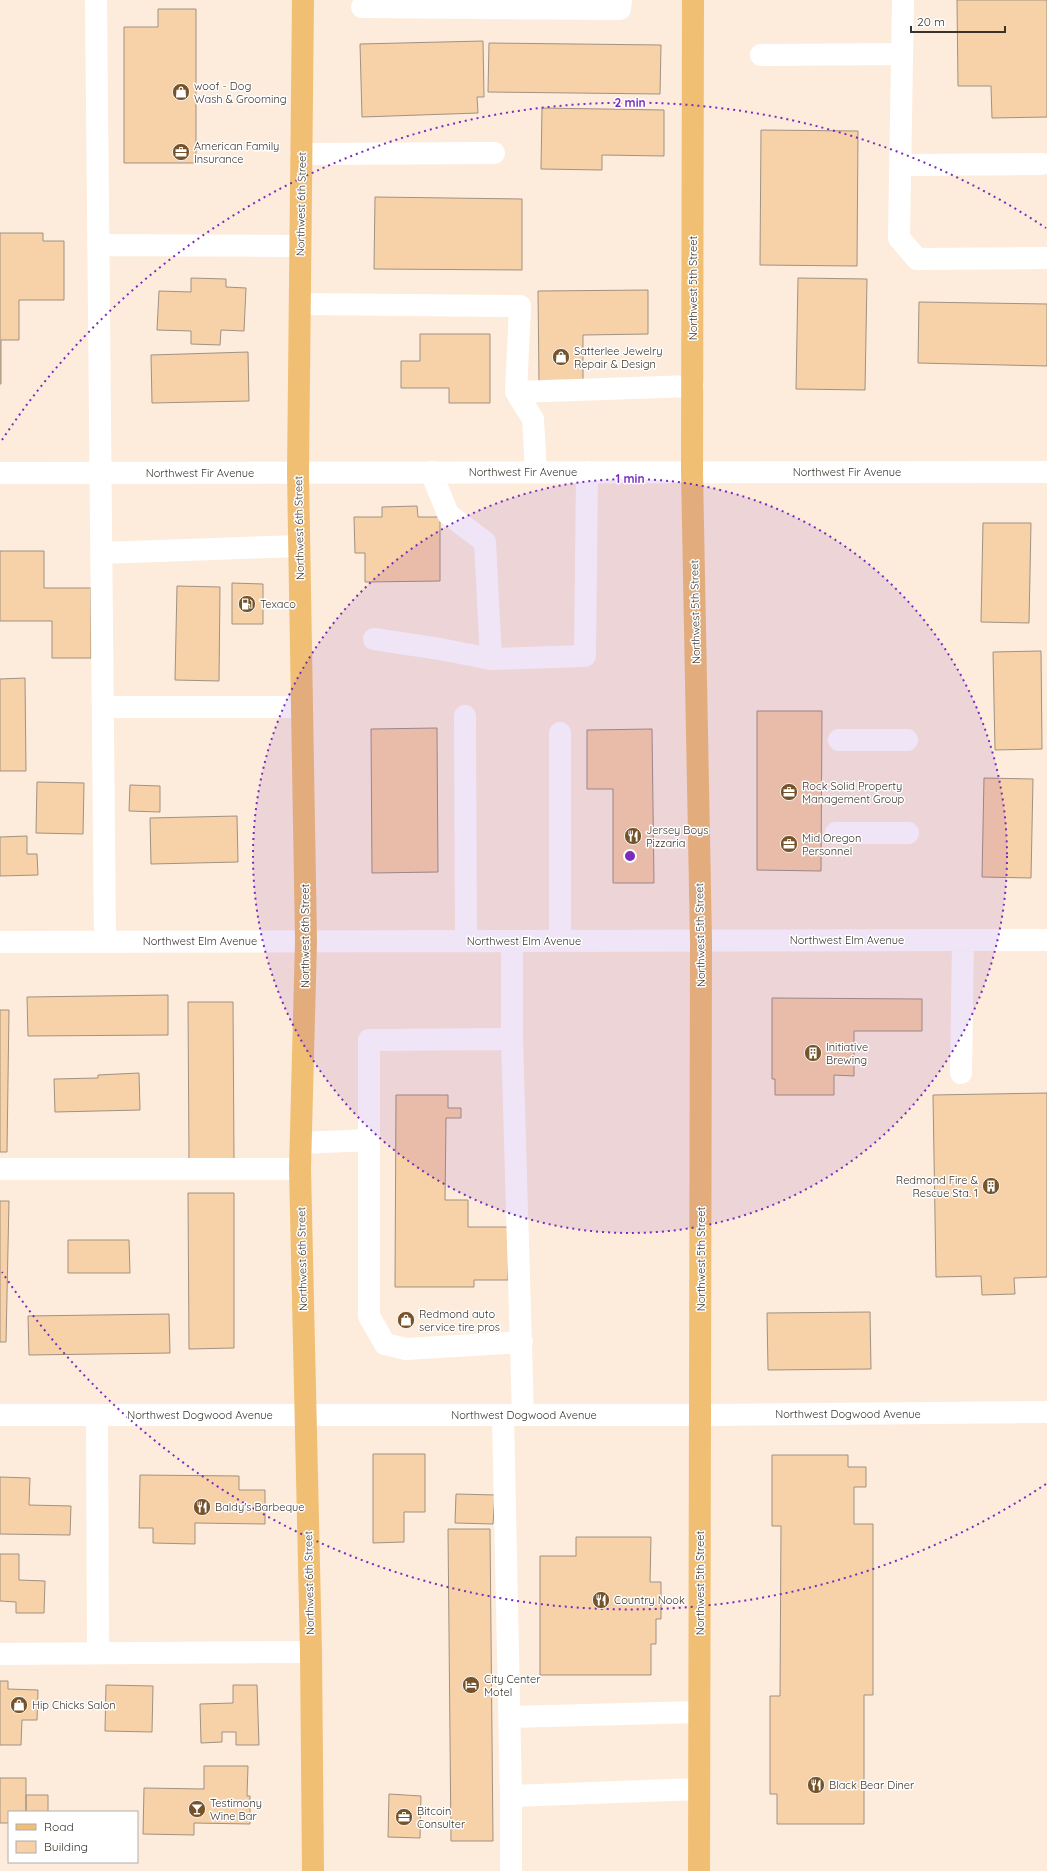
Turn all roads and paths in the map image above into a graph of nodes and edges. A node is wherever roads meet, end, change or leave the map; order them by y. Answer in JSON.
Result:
{"nodes":[{"id":1,"x":96,"y":0,"type":"edge"},
{"id":2,"x":303,"y":0,"type":"edge"},
{"id":3,"x":621,"y":0,"type":"edge"},
{"id":4,"x":693,"y":0,"type":"edge"},
{"id":5,"x":903,"y":0,"type":"edge"},
{"id":6,"x":401,"y":4,"type":"edge"},
{"id":7,"x":492,"y":5,"type":"edge"},
{"id":8,"x":362,"y":7,"type":"dead end"},
{"id":9,"x":902,"y":54,"type":"junction"},
{"id":10,"x":761,"y":55,"type":"dead end"},
{"id":11,"x":494,"y":153,"type":"dead end"},
{"id":12,"x":301,"y":154,"type":"junction"},
{"id":13,"x":1042,"y":164,"type":"dead end"},
{"id":14,"x":901,"y":165,"type":"junction"},
{"id":15,"x":98,"y":245,"type":"junction"},
{"id":16,"x":300,"y":246,"type":"junction"},
{"id":17,"x":1047,"y":258,"type":"edge"},
{"id":18,"x":300,"y":304,"type":"junction"},
{"id":19,"x":693,"y":386,"type":"junction"},
{"id":20,"x":516,"y":392,"type":"junction"},
{"id":21,"x":431,"y":472,"type":"junction"},
{"id":22,"x":536,"y":472,"type":"junction"},
{"id":23,"x":587,"y":472,"type":"junction"},
{"id":24,"x":692,"y":472,"type":"junction"},
{"id":25,"x":1047,"y":472,"type":"edge"},
{"id":26,"x":0,"y":473,"type":"edge"},
{"id":27,"x":101,"y":473,"type":"junction"},
{"id":28,"x":298,"y":473,"type":"junction"},
{"id":29,"x":299,"y":546,"type":"junction"},
{"id":30,"x":102,"y":553,"type":"junction"},
{"id":31,"x":374,"y":639,"type":"dead end"},
{"id":32,"x":491,"y":659,"type":"junction"},
{"id":33,"x":103,"y":707,"type":"junction"},
{"id":34,"x":302,"y":707,"type":"junction"},
{"id":35,"x":465,"y":716,"type":"dead end"},
{"id":36,"x":560,"y":733,"type":"dead end"},
{"id":37,"x":839,"y":740,"type":"dead end"},
{"id":38,"x":907,"y":740,"type":"dead end"},
{"id":39,"x":836,"y":833,"type":"dead end"},
{"id":40,"x":908,"y":833,"type":"dead end"},
{"id":41,"x":963,"y":940,"type":"junction"},
{"id":42,"x":1047,"y":940,"type":"edge"},
{"id":43,"x":306,"y":941,"type":"junction"},
{"id":44,"x":466,"y":941,"type":"junction"},
{"id":45,"x":512,"y":941,"type":"junction"},
{"id":46,"x":560,"y":941,"type":"junction"},
{"id":47,"x":701,"y":941,"type":"junction"},
{"id":48,"x":0,"y":942,"type":"edge"},
{"id":49,"x":105,"y":942,"type":"junction"},
{"id":50,"x":512,"y":1040,"type":"junction"},
{"id":51,"x":961,"y":1074,"type":"dead end"},
{"id":52,"x":369,"y":1140,"type":"junction"},
{"id":53,"x":301,"y":1142,"type":"junction"},
{"id":54,"x":0,"y":1169,"type":"edge"},
{"id":55,"x":300,"y":1169,"type":"junction"},
{"id":56,"x":522,"y":1342,"type":"junction"},
{"id":57,"x":1047,"y":1412,"type":"edge"},
{"id":58,"x":0,"y":1415,"type":"edge"},
{"id":59,"x":306,"y":1415,"type":"junction"},
{"id":60,"x":513,"y":1415,"type":"junction"},
{"id":61,"x":701,"y":1415,"type":"junction"},
{"id":62,"x":97,"y":1416,"type":"junction"},
{"id":63,"x":311,"y":1652,"type":"junction"},
{"id":64,"x":98,"y":1653,"type":"junction"},
{"id":65,"x":0,"y":1654,"type":"edge"},
{"id":66,"x":700,"y":1712,"type":"junction"},
{"id":67,"x":510,"y":1716,"type":"junction"},
{"id":68,"x":699,"y":1789,"type":"junction"},
{"id":69,"x":511,"y":1796,"type":"junction"},
{"id":70,"x":312,"y":1871,"type":"edge"},
{"id":71,"x":511,"y":1871,"type":"edge"},
{"id":72,"x":699,"y":1871,"type":"edge"}],
"edges":[{"from":1,"to":15,"type":"street"},
{"from":2,"to":12,"type":"main road","name":"Northwest 6th Street"},
{"from":3,"to":7,"type":"street"},
{"from":4,"to":19,"type":"main road","name":"Northwest 5th Street"},
{"from":5,"to":9,"type":"street"},
{"from":6,"to":7,"type":"street"},
{"from":6,"to":8,"type":"street"},
{"from":9,"to":10,"type":"street"},
{"from":9,"to":14,"type":"street"},
{"from":11,"to":12,"type":"street"},
{"from":12,"to":16,"type":"main road","name":"Northwest 6th Street"},
{"from":13,"to":14,"type":"street"},
{"from":14,"to":17,"type":"street"},
{"from":15,"to":16,"type":"street"},
{"from":15,"to":27,"type":"street"},
{"from":16,"to":18,"type":"main road","name":"Northwest 6th Street"},
{"from":18,"to":20,"type":"street"},
{"from":18,"to":28,"type":"main road","name":"Northwest 6th Street"},
{"from":19,"to":20,"type":"street"},
{"from":19,"to":24,"type":"main road","name":"Northwest 5th Street"},
{"from":20,"to":22,"type":"street"},
{"from":21,"to":22,"type":"street","name":"Northwest Fir Avenue"},
{"from":21,"to":28,"type":"street","name":"Northwest Fir Avenue"},
{"from":21,"to":32,"type":"street"},
{"from":22,"to":23,"type":"street","name":"Northwest Fir Avenue"},
{"from":23,"to":24,"type":"street","name":"Northwest Fir Avenue"},
{"from":23,"to":32,"type":"street"},
{"from":24,"to":25,"type":"street","name":"Northwest Fir Avenue"},
{"from":24,"to":47,"type":"main road","name":"Northwest 5th Street"},
{"from":26,"to":27,"type":"street","name":"Northwest Fir Avenue"},
{"from":27,"to":28,"type":"street","name":"Northwest Fir Avenue"},
{"from":27,"to":30,"type":"street"},
{"from":28,"to":29,"type":"main road","name":"Northwest 6th Street"},
{"from":29,"to":30,"type":"street"},
{"from":29,"to":34,"type":"main road","name":"Northwest 6th Street"},
{"from":30,"to":33,"type":"street"},
{"from":31,"to":32,"type":"street"},
{"from":33,"to":34,"type":"street"},
{"from":33,"to":49,"type":"street"},
{"from":34,"to":43,"type":"main road","name":"Northwest 6th Street"},
{"from":35,"to":44,"type":"street"},
{"from":36,"to":46,"type":"street"},
{"from":37,"to":38,"type":"street"},
{"from":39,"to":40,"type":"street"},
{"from":41,"to":42,"type":"street","name":"Northwest Elm Avenue"},
{"from":41,"to":47,"type":"street","name":"Northwest Elm Avenue"},
{"from":41,"to":51,"type":"street"},
{"from":43,"to":44,"type":"street","name":"Northwest Elm Avenue"},
{"from":43,"to":49,"type":"street","name":"Northwest Elm Avenue"},
{"from":43,"to":53,"type":"main road","name":"Northwest 6th Street"},
{"from":44,"to":45,"type":"street","name":"Northwest Elm Avenue"},
{"from":45,"to":46,"type":"street","name":"Northwest Elm Avenue"},
{"from":45,"to":50,"type":"street"},
{"from":46,"to":47,"type":"street","name":"Northwest Elm Avenue"},
{"from":47,"to":61,"type":"main road","name":"Northwest 5th Street"},
{"from":48,"to":49,"type":"street","name":"Northwest Elm Avenue"},
{"from":50,"to":52,"type":"street"},
{"from":50,"to":56,"type":"street"},
{"from":52,"to":53,"type":"street"},
{"from":52,"to":56,"type":"street"},
{"from":53,"to":55,"type":"main road","name":"Northwest 6th Street"},
{"from":54,"to":55,"type":"street"},
{"from":55,"to":59,"type":"main road","name":"Northwest 6th Street"},
{"from":56,"to":60,"type":"street"},
{"from":57,"to":61,"type":"street","name":"Northwest Dogwood Avenue"},
{"from":58,"to":62,"type":"street","name":"Northwest Dogwood Avenue"},
{"from":59,"to":60,"type":"street","name":"Northwest Dogwood Avenue"},
{"from":59,"to":62,"type":"street","name":"Northwest Dogwood Avenue"},
{"from":59,"to":63,"type":"main road","name":"Northwest 6th Street"},
{"from":60,"to":61,"type":"street","name":"Northwest Dogwood Avenue"},
{"from":60,"to":67,"type":"street"},
{"from":61,"to":66,"type":"main road","name":"Northwest 5th Street"},
{"from":62,"to":64,"type":"street"},
{"from":63,"to":64,"type":"street"},
{"from":63,"to":70,"type":"main road","name":"Northwest 6th Street"},
{"from":64,"to":65,"type":"street"},
{"from":66,"to":67,"type":"street"},
{"from":66,"to":68,"type":"main road","name":"Northwest 5th Street"},
{"from":67,"to":69,"type":"street"},
{"from":68,"to":69,"type":"street"},
{"from":68,"to":72,"type":"main road","name":"Northwest 5th Street"},
{"from":69,"to":71,"type":"street"}]}
